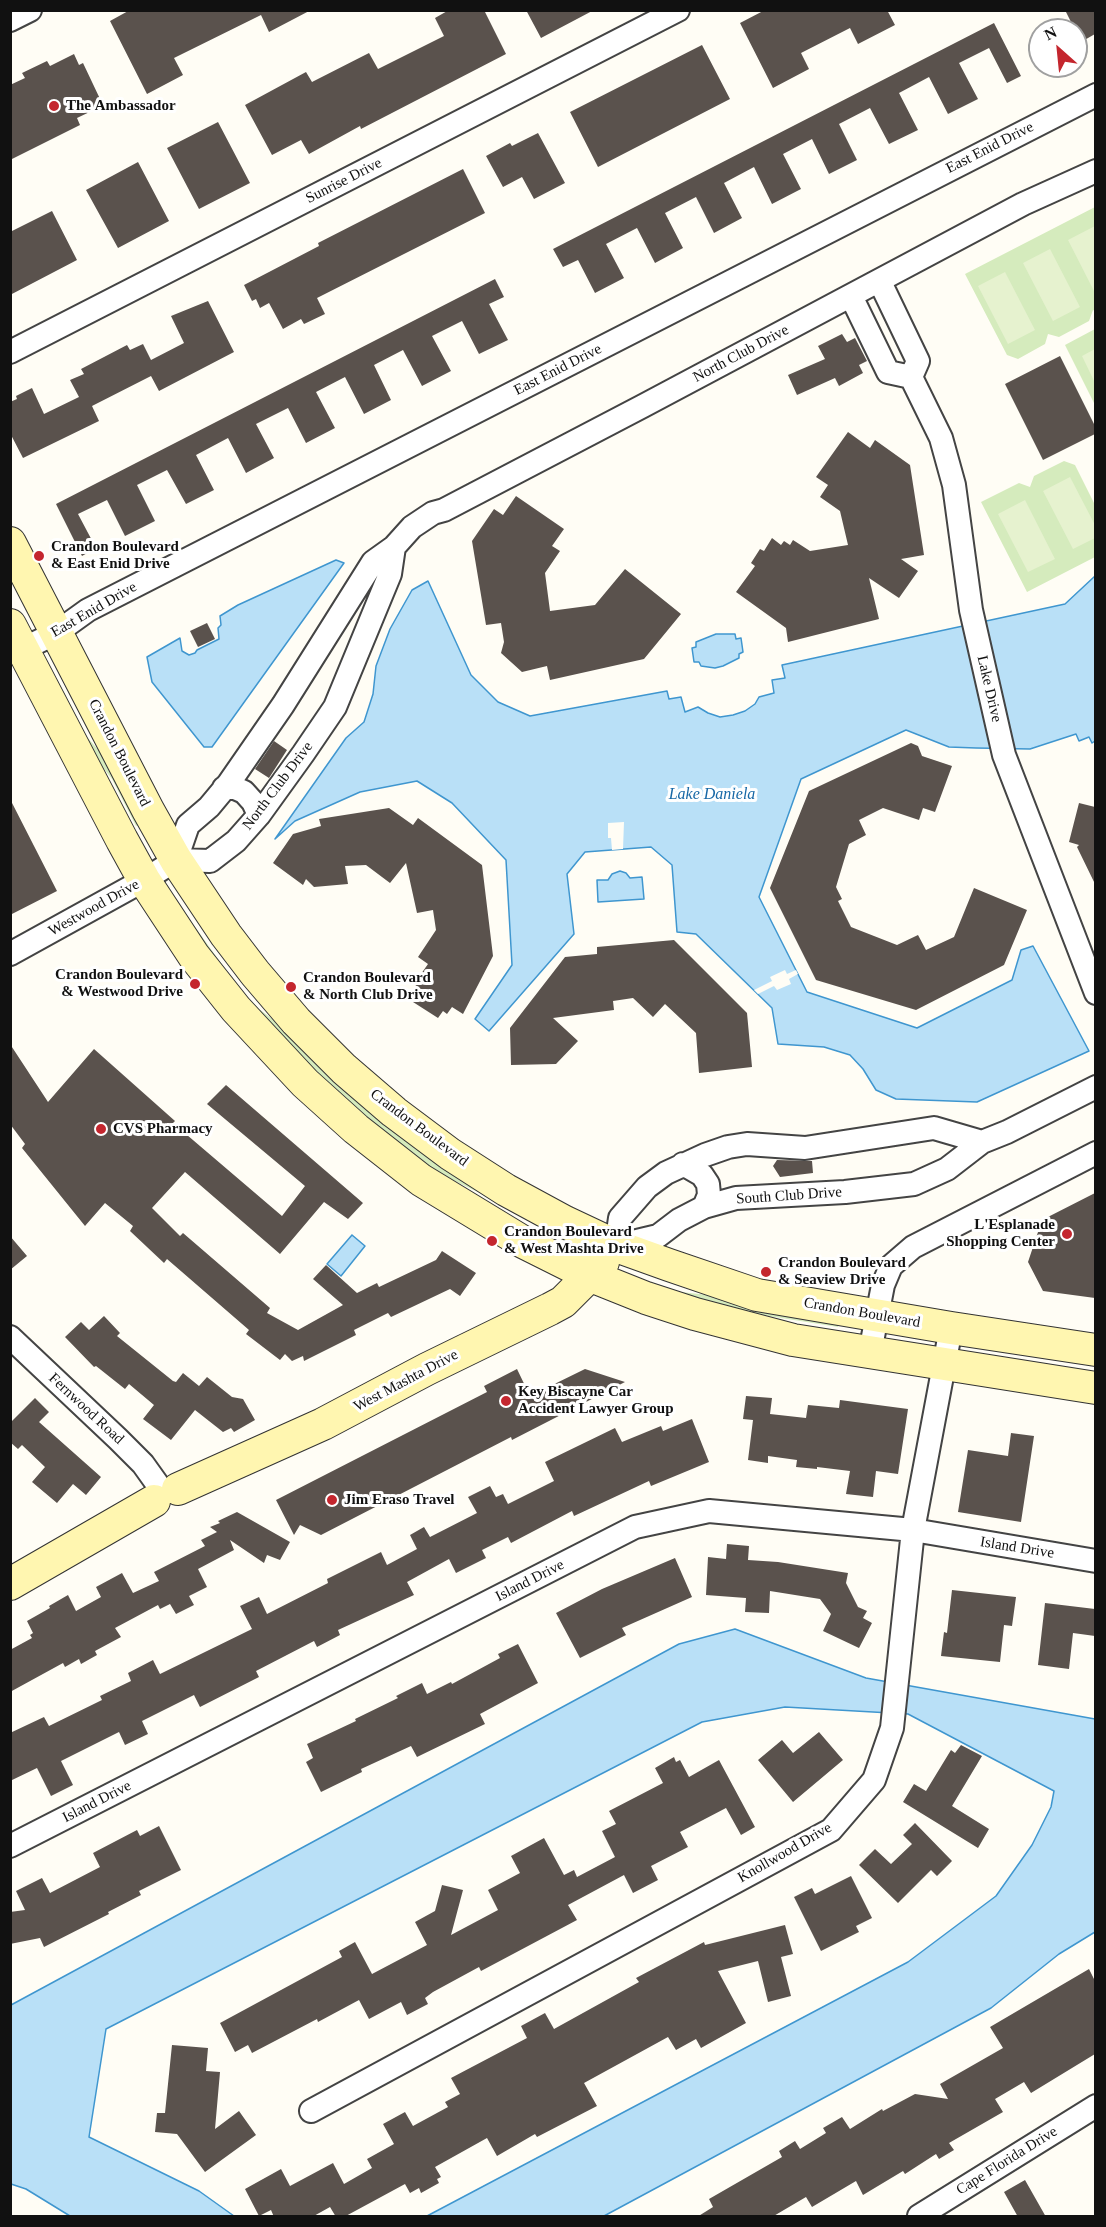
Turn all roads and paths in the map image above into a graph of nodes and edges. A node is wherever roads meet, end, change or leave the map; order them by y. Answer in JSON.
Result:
{"nodes":[{"id":1,"x":30,"y":10,"type":"edge"},
{"id":2,"x":678,"y":10,"type":"edge"},
{"id":3,"x":10,"y":20,"type":"edge"},
{"id":4,"x":1095,"y":95,"type":"edge"},
{"id":5,"x":1095,"y":171,"type":"edge"},
{"id":6,"x":880,"y":282,"type":"junction"},
{"id":7,"x":851,"y":296,"type":"junction"},
{"id":8,"x":10,"y":352,"type":"edge"},
{"id":9,"x":911,"y":377,"type":"junction"},
{"id":10,"x":10,"y":543,"type":"edge"},
{"id":11,"x":394,"y":547,"type":"junction"},
{"id":12,"x":56,"y":633,"type":"junction"},
{"id":13,"x":17,"y":637,"type":"edge"},
{"id":14,"x":224,"y":788,"type":"junction"},
{"id":15,"x":259,"y":815,"type":"junction"},
{"id":16,"x":176,"y":860,"type":"junction"},
{"id":17,"x":144,"y":880,"type":"junction"},
{"id":18,"x":10,"y":954,"type":"edge"},
{"id":19,"x":1095,"y":993,"type":"edge"},
{"id":20,"x":1095,"y":1086,"type":"edge"},
{"id":21,"x":982,"y":1142,"type":"junction"},
{"id":22,"x":1095,"y":1153,"type":"edge"},
{"id":23,"x":684,"y":1164,"type":"junction"},
{"id":24,"x":704,"y":1207,"type":"junction"},
{"id":25,"x":616,"y":1246,"type":"junction"},
{"id":26,"x":591,"y":1276,"type":"junction"},
{"id":27,"x":877,"y":1316,"type":"junction"},
{"id":28,"x":951,"y":1328,"type":"junction"},
{"id":29,"x":10,"y":1337,"type":"edge"},
{"id":30,"x":1095,"y":1350,"type":"edge"},
{"id":31,"x":870,"y":1352,"type":"junction"},
{"id":32,"x":945,"y":1365,"type":"junction"},
{"id":33,"x":1095,"y":1388,"type":"edge"},
{"id":34,"x":163,"y":1492,"type":"junction"},
{"id":35,"x":913,"y":1530,"type":"junction"},
{"id":36,"x":1095,"y":1561,"type":"edge"},
{"id":37,"x":10,"y":1584,"type":"edge"},
{"id":38,"x":10,"y":1846,"type":"edge"},
{"id":39,"x":1095,"y":2106,"type":"edge"},
{"id":40,"x":311,"y":2111,"type":"dead end"},
{"id":41,"x":919,"y":2217,"type":"edge"}],
"edges":[{"from":1,"to":3,"type":"street"},
{"from":2,"to":8,"type":"street","name":"Sunrise Drive"},
{"from":4,"to":12,"type":"street","name":"East Enid Drive"},
{"from":5,"to":6,"type":"street","name":"North Club Drive"},
{"from":6,"to":7,"type":"street","name":"North Club Drive"},
{"from":6,"to":9,"type":"street","name":"Lake Drive"},
{"from":7,"to":9,"type":"street"},
{"from":7,"to":11,"type":"street","name":"North Club Drive"},
{"from":9,"to":19,"type":"street","name":"Lake Drive"},
{"from":10,"to":12,"type":"main road","name":"Crandon Boulevard"},
{"from":11,"to":14,"type":"street","name":"North Club Drive"},
{"from":11,"to":15,"type":"street","name":"North Club Drive"},
{"from":12,"to":13,"type":"street","name":"East Enid Drive"},
{"from":12,"to":16,"type":"main road","name":"Crandon Boulevard"},
{"from":13,"to":17,"type":"main road"},
{"from":14,"to":15,"type":"street"},
{"from":14,"to":16,"type":"street","name":"North Club Drive"},
{"from":15,"to":16,"type":"street","name":"North Club Drive"},
{"from":16,"to":17,"type":"street","name":"Westwood Drive"},
{"from":16,"to":25,"type":"main road","name":"Crandon Boulevard"},
{"from":17,"to":18,"type":"street","name":"Westwood Drive"},
{"from":17,"to":26,"type":"main road"},
{"from":20,"to":21,"type":"street","name":"South Club Drive"},
{"from":21,"to":23,"type":"street"},
{"from":21,"to":24,"type":"street","name":"South Club Drive"},
{"from":22,"to":27,"type":"street"},
{"from":23,"to":24,"type":"street"},
{"from":23,"to":25,"type":"street"},
{"from":24,"to":25,"type":"street","name":"South Club Drive"},
{"from":25,"to":26,"type":"main road","name":"West Mashta Drive"},
{"from":25,"to":27,"type":"main road","name":"Crandon Boulevard"},
{"from":26,"to":31,"type":"main road"},
{"from":26,"to":34,"type":"main road","name":"West Mashta Drive"},
{"from":27,"to":28,"type":"main road","name":"Crandon Boulevard"},
{"from":27,"to":31,"type":"street"},
{"from":28,"to":30,"type":"main road","name":"Crandon Boulevard"},
{"from":28,"to":32,"type":"street","name":"Knollwood Drive"},
{"from":29,"to":34,"type":"street","name":"Fernwood Road"},
{"from":31,"to":32,"type":"main road"},
{"from":32,"to":33,"type":"main road"},
{"from":32,"to":35,"type":"street","name":"Knollwood Drive"},
{"from":34,"to":37,"type":"main road","name":"West Mashta Drive"},
{"from":35,"to":36,"type":"street","name":"Island Drive"},
{"from":35,"to":38,"type":"street","name":"Island Drive"},
{"from":35,"to":40,"type":"street","name":"Knollwood Drive"},
{"from":39,"to":41,"type":"street","name":"Cape Florida Drive"}]}
